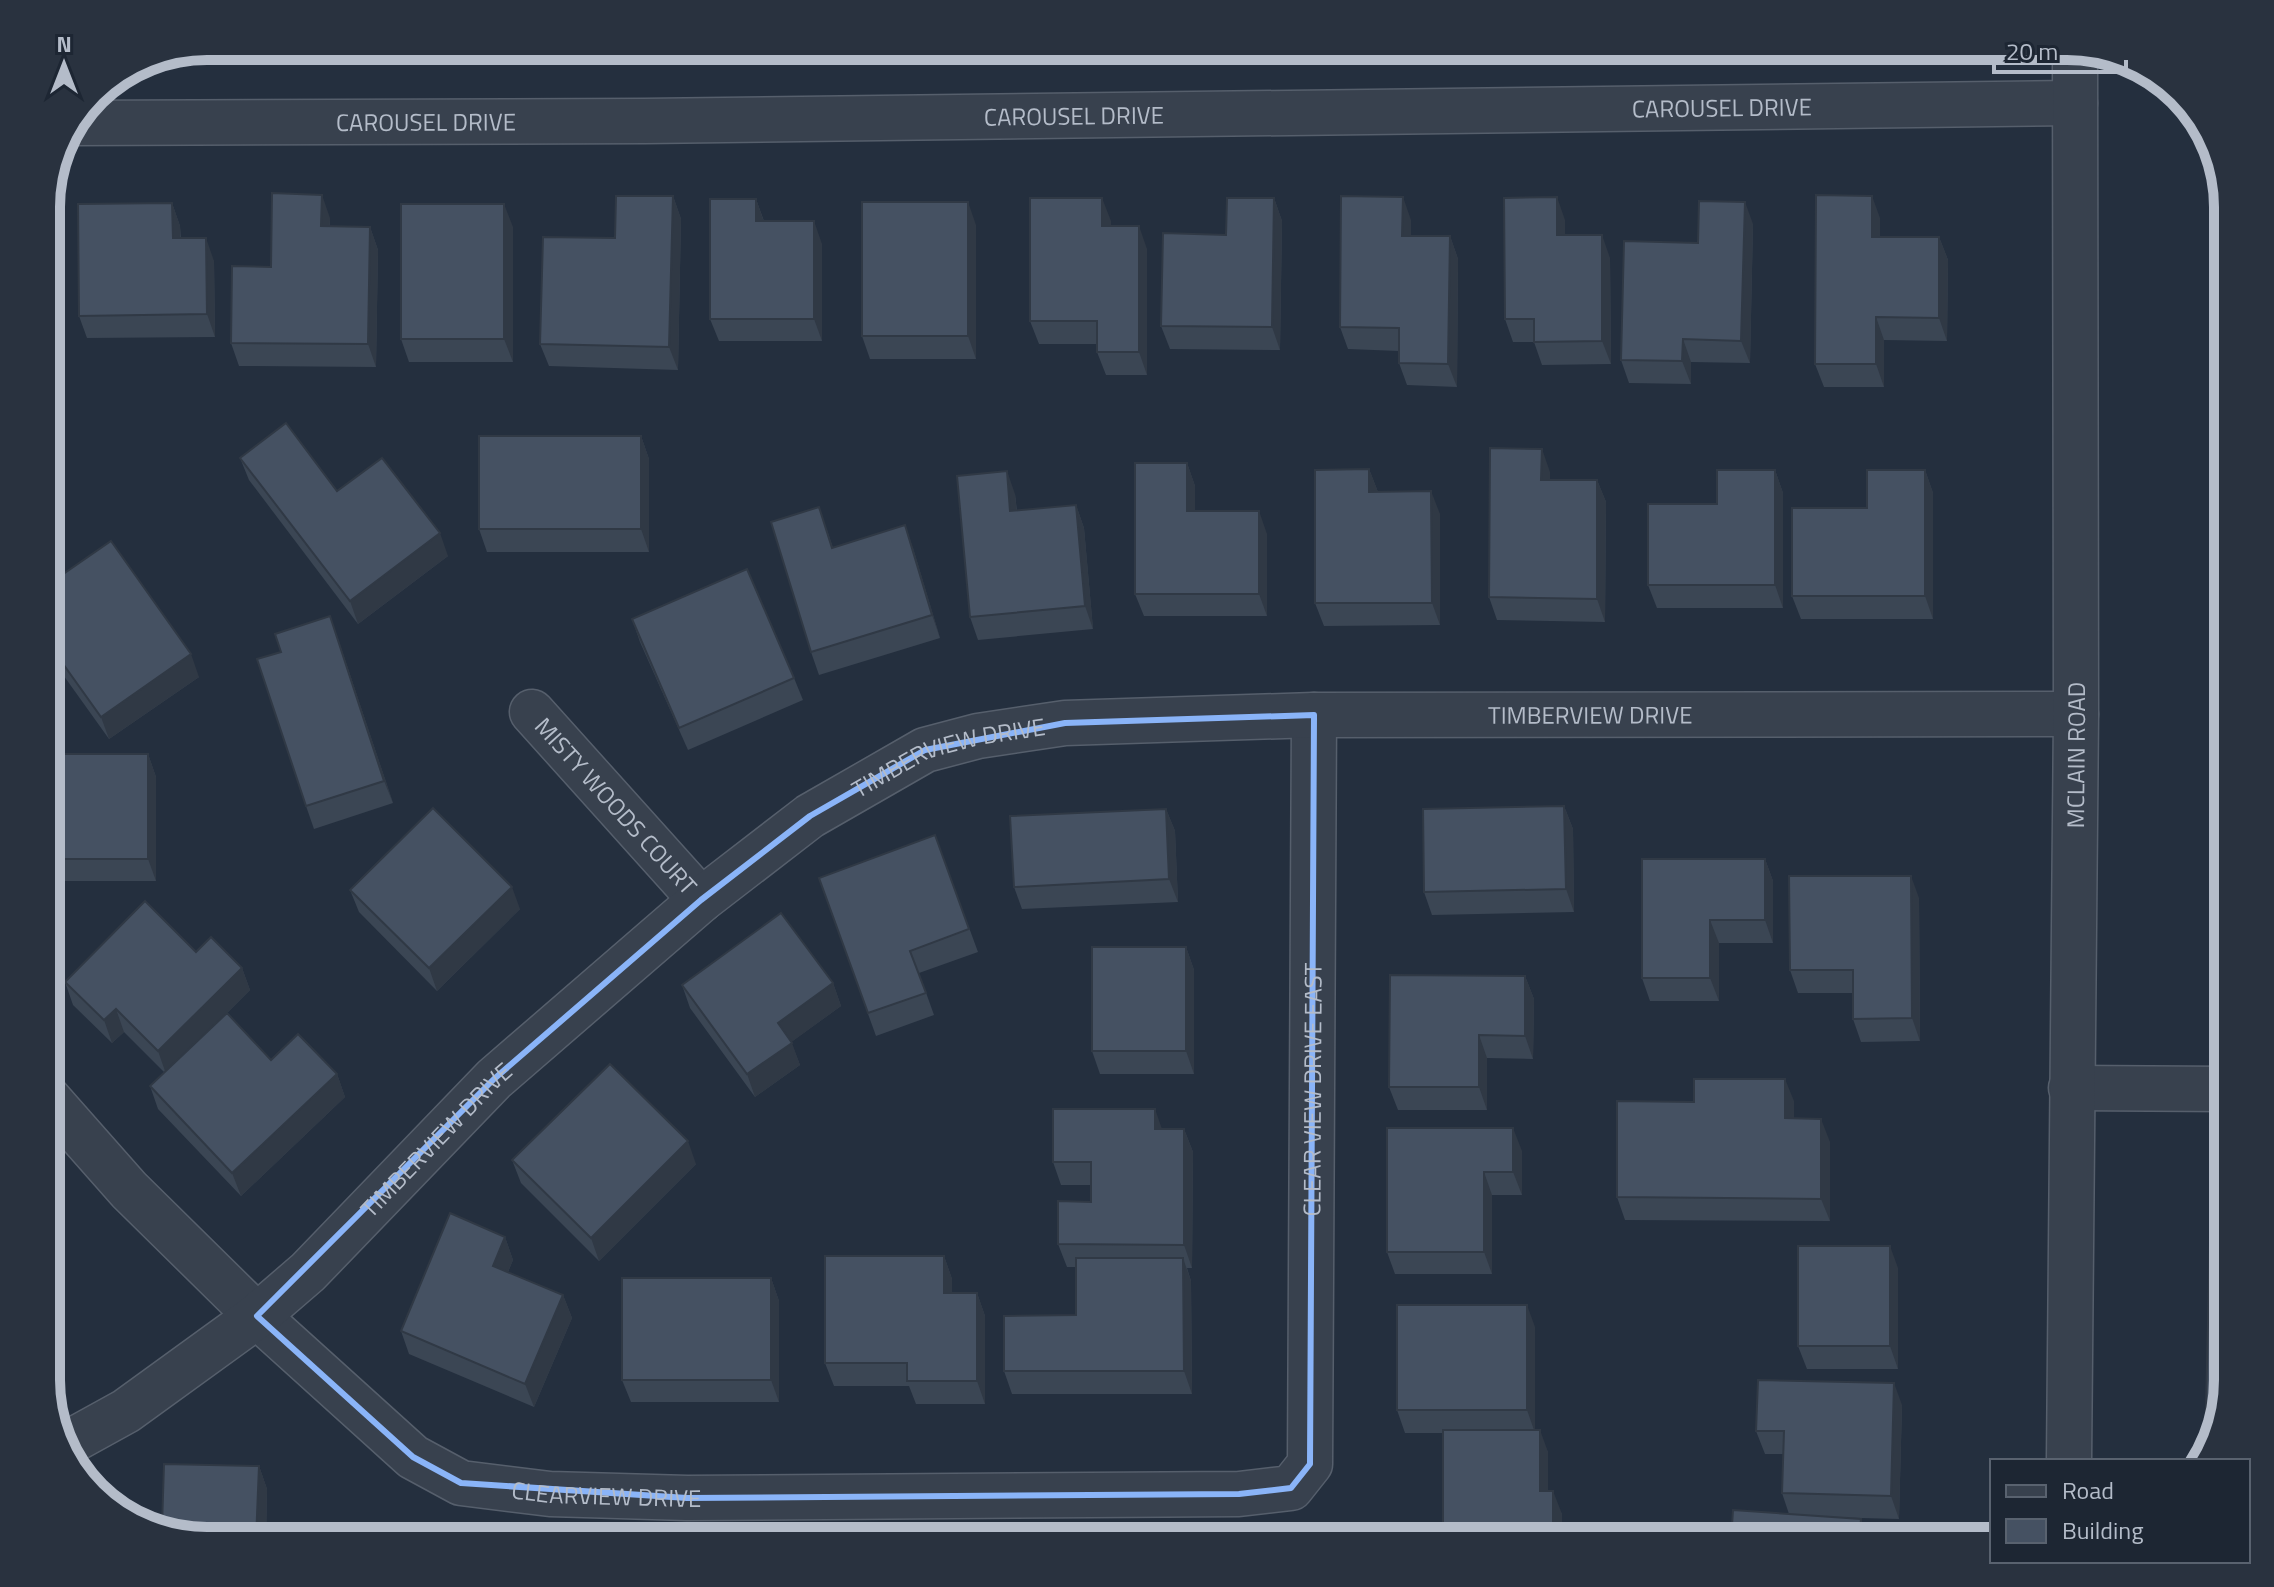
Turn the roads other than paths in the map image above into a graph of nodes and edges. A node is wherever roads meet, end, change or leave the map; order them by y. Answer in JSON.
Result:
{"nodes":[{"id":1,"x":2075,"y":60,"type":"edge"},
{"id":2,"x":2075,"y":103,"type":"junction"},
{"id":3,"x":86,"y":123,"type":"edge"},
{"id":4,"x":532,"y":712,"type":"dead end"},
{"id":5,"x":2076,"y":714,"type":"junction"},
{"id":6,"x":1314,"y":715,"type":"junction"},
{"id":7,"x":701,"y":900,"type":"junction"},
{"id":8,"x":2071,"y":1088,"type":"junction"},
{"id":9,"x":2214,"y":1089,"type":"edge"},
{"id":10,"x":60,"y":1112,"type":"edge"},
{"id":11,"x":257,"y":1316,"type":"junction"},
{"id":12,"x":73,"y":1439,"type":"edge"},
{"id":13,"x":2069,"y":1459,"type":"edge"},
{"id":14,"x":1310,"y":1464,"type":"joint"}],
"edges":[{"from":1,"to":2,"type":"street","name":"MCLAIN ROAD"},
{"from":2,"to":3,"type":"street","name":"CAROUSEL DRIVE"},
{"from":2,"to":5,"type":"street","name":"MCLAIN ROAD"},
{"from":4,"to":7,"type":"street","name":"MISTY WOODS COURT"},
{"from":5,"to":6,"type":"street","name":"TIMBERVIEW DRIVE"},
{"from":5,"to":8,"type":"street","name":"MCLAIN ROAD"},
{"from":6,"to":7,"type":"street","name":"TIMBERVIEW DRIVE"},
{"from":6,"to":14,"type":"street","name":"CLEAR VIEW DRIVE EAST"},
{"from":7,"to":11,"type":"street","name":"TIMBERVIEW DRIVE"},
{"from":8,"to":9,"type":"street"},
{"from":8,"to":13,"type":"street","name":"MCLAIN ROAD"},
{"from":10,"to":11,"type":"street","name":"CLEARVIEW DRIVE"},
{"from":11,"to":12,"type":"street","name":"TIMBERVIEW DRIVE"},
{"from":11,"to":14,"type":"street","name":"CLEARVIEW DRIVE"}]}
